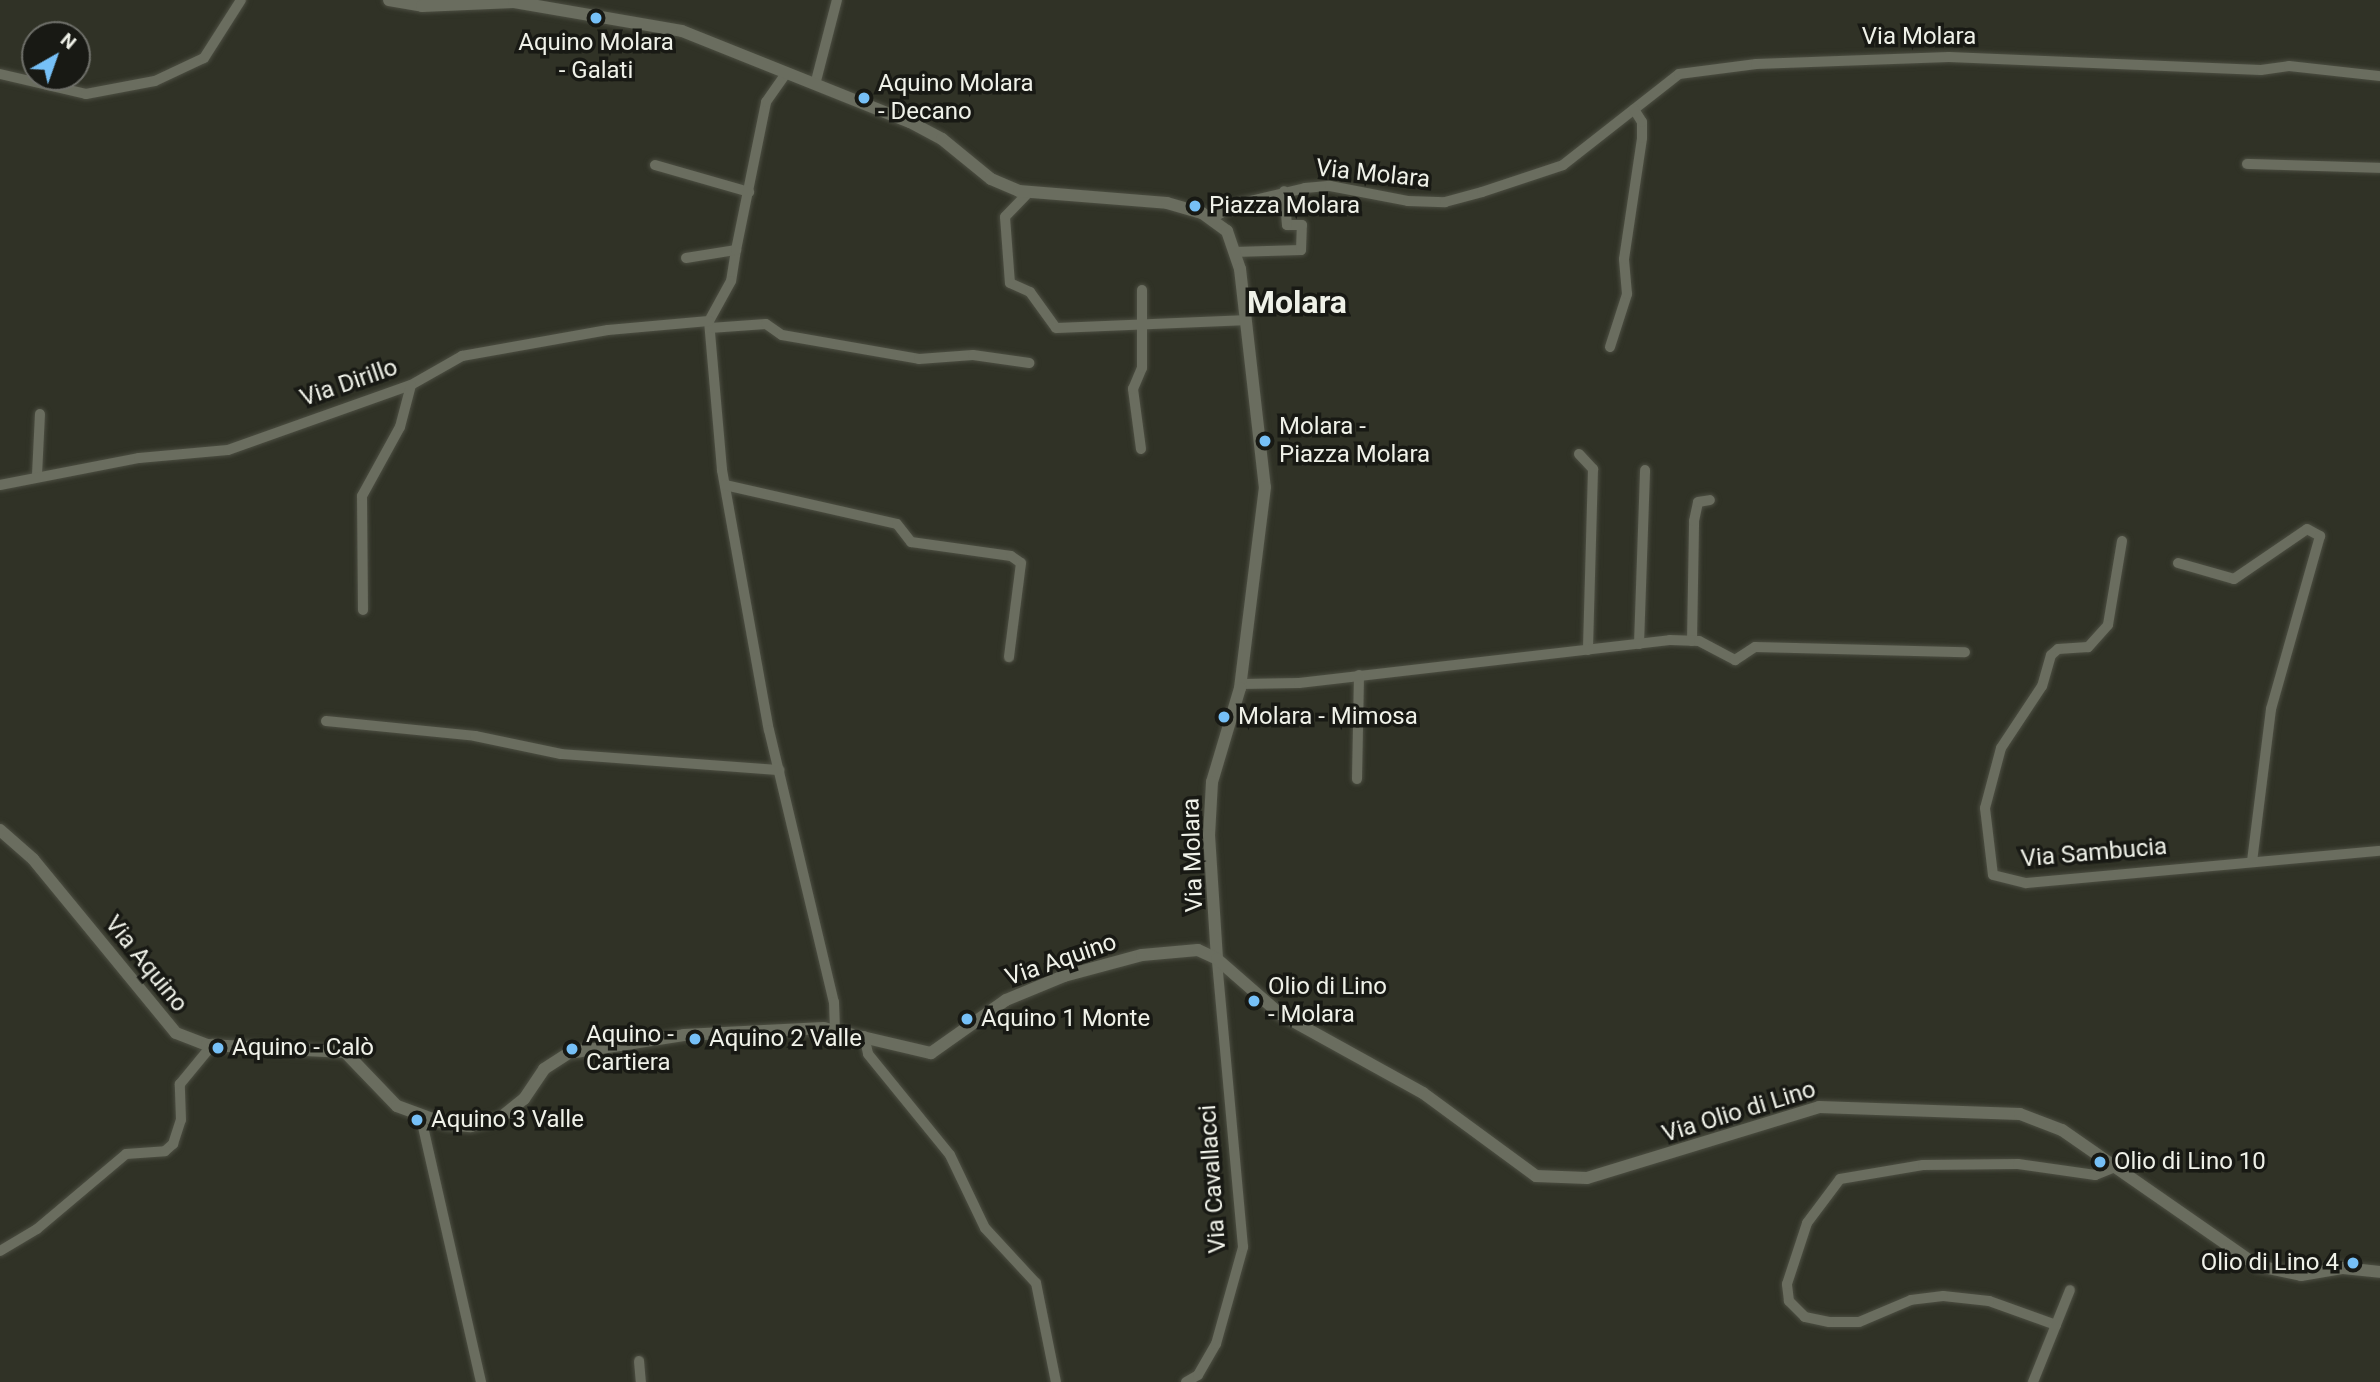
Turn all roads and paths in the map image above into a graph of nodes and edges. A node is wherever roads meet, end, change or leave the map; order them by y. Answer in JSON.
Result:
{"nodes":[{"id":1,"x":241,"y":0,"type":"edge"},
{"id":2,"x":389,"y":0,"type":"edge"},
{"id":3,"x":837,"y":0,"type":"edge"},
{"id":4,"x":786,"y":73,"type":"junction"},
{"id":5,"x":0,"y":74,"type":"edge"},
{"id":6,"x":2380,"y":76,"type":"edge"},
{"id":7,"x":816,"y":80,"type":"junction"},
{"id":8,"x":1634,"y":109,"type":"junction"},
{"id":9,"x":2247,"y":164,"type":"dead end"},
{"id":10,"x":655,"y":165,"type":"dead end"},
{"id":11,"x":2380,"y":168,"type":"edge"},
{"id":12,"x":1283,"y":191,"type":"junction"},
{"id":13,"x":749,"y":192,"type":"junction"},
{"id":14,"x":1028,"y":193,"type":"junction"},
{"id":15,"x":1211,"y":219,"type":"junction"},
{"id":16,"x":736,"y":250,"type":"junction"},
{"id":17,"x":1234,"y":252,"type":"junction"},
{"id":18,"x":686,"y":258,"type":"dead end"},
{"id":19,"x":1142,"y":290,"type":"dead end"},
{"id":20,"x":1244,"y":320,"type":"junction"},
{"id":21,"x":1142,"y":324,"type":"junction"},
{"id":22,"x":709,"y":325,"type":"junction"},
{"id":23,"x":1610,"y":347,"type":"dead end"},
{"id":24,"x":1029,"y":363,"type":"dead end"},
{"id":25,"x":411,"y":385,"type":"junction"},
{"id":26,"x":40,"y":414,"type":"dead end"},
{"id":27,"x":1141,"y":449,"type":"dead end"},
{"id":28,"x":1579,"y":454,"type":"dead end"},
{"id":29,"x":1645,"y":470,"type":"dead end"},
{"id":30,"x":37,"y":475,"type":"junction"},
{"id":31,"x":0,"y":485,"type":"edge"},
{"id":32,"x":724,"y":485,"type":"junction"},
{"id":33,"x":1710,"y":500,"type":"dead end"},
{"id":34,"x":2122,"y":541,"type":"dead end"},
{"id":35,"x":2178,"y":563,"type":"dead end"},
{"id":36,"x":363,"y":610,"type":"dead end"},
{"id":37,"x":1692,"y":641,"type":"junction"},
{"id":38,"x":1639,"y":644,"type":"junction"},
{"id":39,"x":1588,"y":650,"type":"junction"},
{"id":40,"x":1965,"y":652,"type":"dead end"},
{"id":41,"x":1009,"y":656,"type":"dead end"},
{"id":42,"x":1359,"y":675,"type":"junction"},
{"id":43,"x":1241,"y":684,"type":"junction"},
{"id":44,"x":326,"y":721,"type":"dead end"},
{"id":45,"x":779,"y":770,"type":"junction"},
{"id":46,"x":1357,"y":779,"type":"dead end"},
{"id":47,"x":0,"y":830,"type":"edge"},
{"id":48,"x":2380,"y":851,"type":"edge"},
{"id":49,"x":2252,"y":861,"type":"junction"},
{"id":50,"x":1217,"y":959,"type":"junction"},
{"id":51,"x":835,"y":1030,"type":"junction"},
{"id":52,"x":864,"y":1036,"type":"junction"},
{"id":53,"x":213,"y":1044,"type":"junction"},
{"id":54,"x":421,"y":1118,"type":"junction"},
{"id":55,"x":2115,"y":1167,"type":"junction"},
{"id":56,"x":0,"y":1251,"type":"edge"},
{"id":57,"x":2380,"y":1272,"type":"edge"},
{"id":58,"x":2070,"y":1290,"type":"dead end"},
{"id":59,"x":2056,"y":1325,"type":"junction"},
{"id":60,"x":639,"y":1361,"type":"dead end"},
{"id":61,"x":481,"y":1382,"type":"edge"},
{"id":62,"x":641,"y":1382,"type":"edge"},
{"id":63,"x":1056,"y":1382,"type":"edge"},
{"id":64,"x":1186,"y":1382,"type":"edge"},
{"id":65,"x":2034,"y":1382,"type":"edge"}],
"edges":[{"from":1,"to":5,"type":"street"},
{"from":2,"to":4,"type":"street"},
{"from":3,"to":7,"type":"street"},
{"from":4,"to":7,"type":"street"},
{"from":4,"to":13,"type":"street"},
{"from":6,"to":8,"type":"street","name":"Via Molara"},
{"from":7,"to":14,"type":"street"},
{"from":8,"to":12,"type":"street","name":"Via Molara"},
{"from":8,"to":23,"type":"street"},
{"from":9,"to":11,"type":"street"},
{"from":10,"to":13,"type":"street"},
{"from":12,"to":15,"type":"street","name":"Via Molara"},
{"from":12,"to":17,"type":"street"},
{"from":13,"to":16,"type":"street"},
{"from":14,"to":15,"type":"street"},
{"from":14,"to":21,"type":"street"},
{"from":15,"to":17,"type":"street","name":"Via Molara"},
{"from":16,"to":18,"type":"street"},
{"from":16,"to":22,"type":"street"},
{"from":17,"to":20,"type":"street","name":"Via Molara"},
{"from":19,"to":21,"type":"street"},
{"from":20,"to":21,"type":"street"},
{"from":20,"to":43,"type":"street","name":"Via Molara"},
{"from":21,"to":27,"type":"street"},
{"from":22,"to":24,"type":"street","name":"Via Dirillo"},
{"from":22,"to":25,"type":"street","name":"Via Dirillo"},
{"from":22,"to":32,"type":"street"},
{"from":25,"to":30,"type":"street","name":"Via Dirillo"},
{"from":25,"to":36,"type":"street"},
{"from":26,"to":30,"type":"street"},
{"from":28,"to":39,"type":"street"},
{"from":29,"to":38,"type":"street"},
{"from":30,"to":31,"type":"street","name":"Via Dirillo"},
{"from":32,"to":41,"type":"street"},
{"from":32,"to":45,"type":"street"},
{"from":33,"to":37,"type":"street"},
{"from":34,"to":49,"type":"street","name":"Via Sambucia"},
{"from":35,"to":49,"type":"street"},
{"from":37,"to":38,"type":"street"},
{"from":37,"to":40,"type":"street"},
{"from":38,"to":39,"type":"street"},
{"from":39,"to":42,"type":"street"},
{"from":42,"to":43,"type":"street"},
{"from":42,"to":46,"type":"street"},
{"from":43,"to":50,"type":"street","name":"Via Molara"},
{"from":44,"to":45,"type":"street"},
{"from":45,"to":51,"type":"street"},
{"from":47,"to":53,"type":"street","name":"Via Aquino"},
{"from":48,"to":49,"type":"street","name":"Via Sambucia"},
{"from":50,"to":52,"type":"street","name":"Via Aquino"},
{"from":50,"to":55,"type":"street","name":"Via Olio di Lino"},
{"from":50,"to":64,"type":"street","name":"Via Cavallacci"},
{"from":51,"to":52,"type":"street","name":"Via Aquino"},
{"from":51,"to":54,"type":"street","name":"Via Aquino"},
{"from":52,"to":63,"type":"street"},
{"from":53,"to":54,"type":"street","name":"Via Aquino"},
{"from":53,"to":56,"type":"street"},
{"from":54,"to":61,"type":"street"},
{"from":55,"to":57,"type":"street","name":"Via Olio di Lino"},
{"from":55,"to":59,"type":"street"},
{"from":58,"to":59,"type":"street"},
{"from":59,"to":65,"type":"street"},
{"from":60,"to":62,"type":"street"}]}
